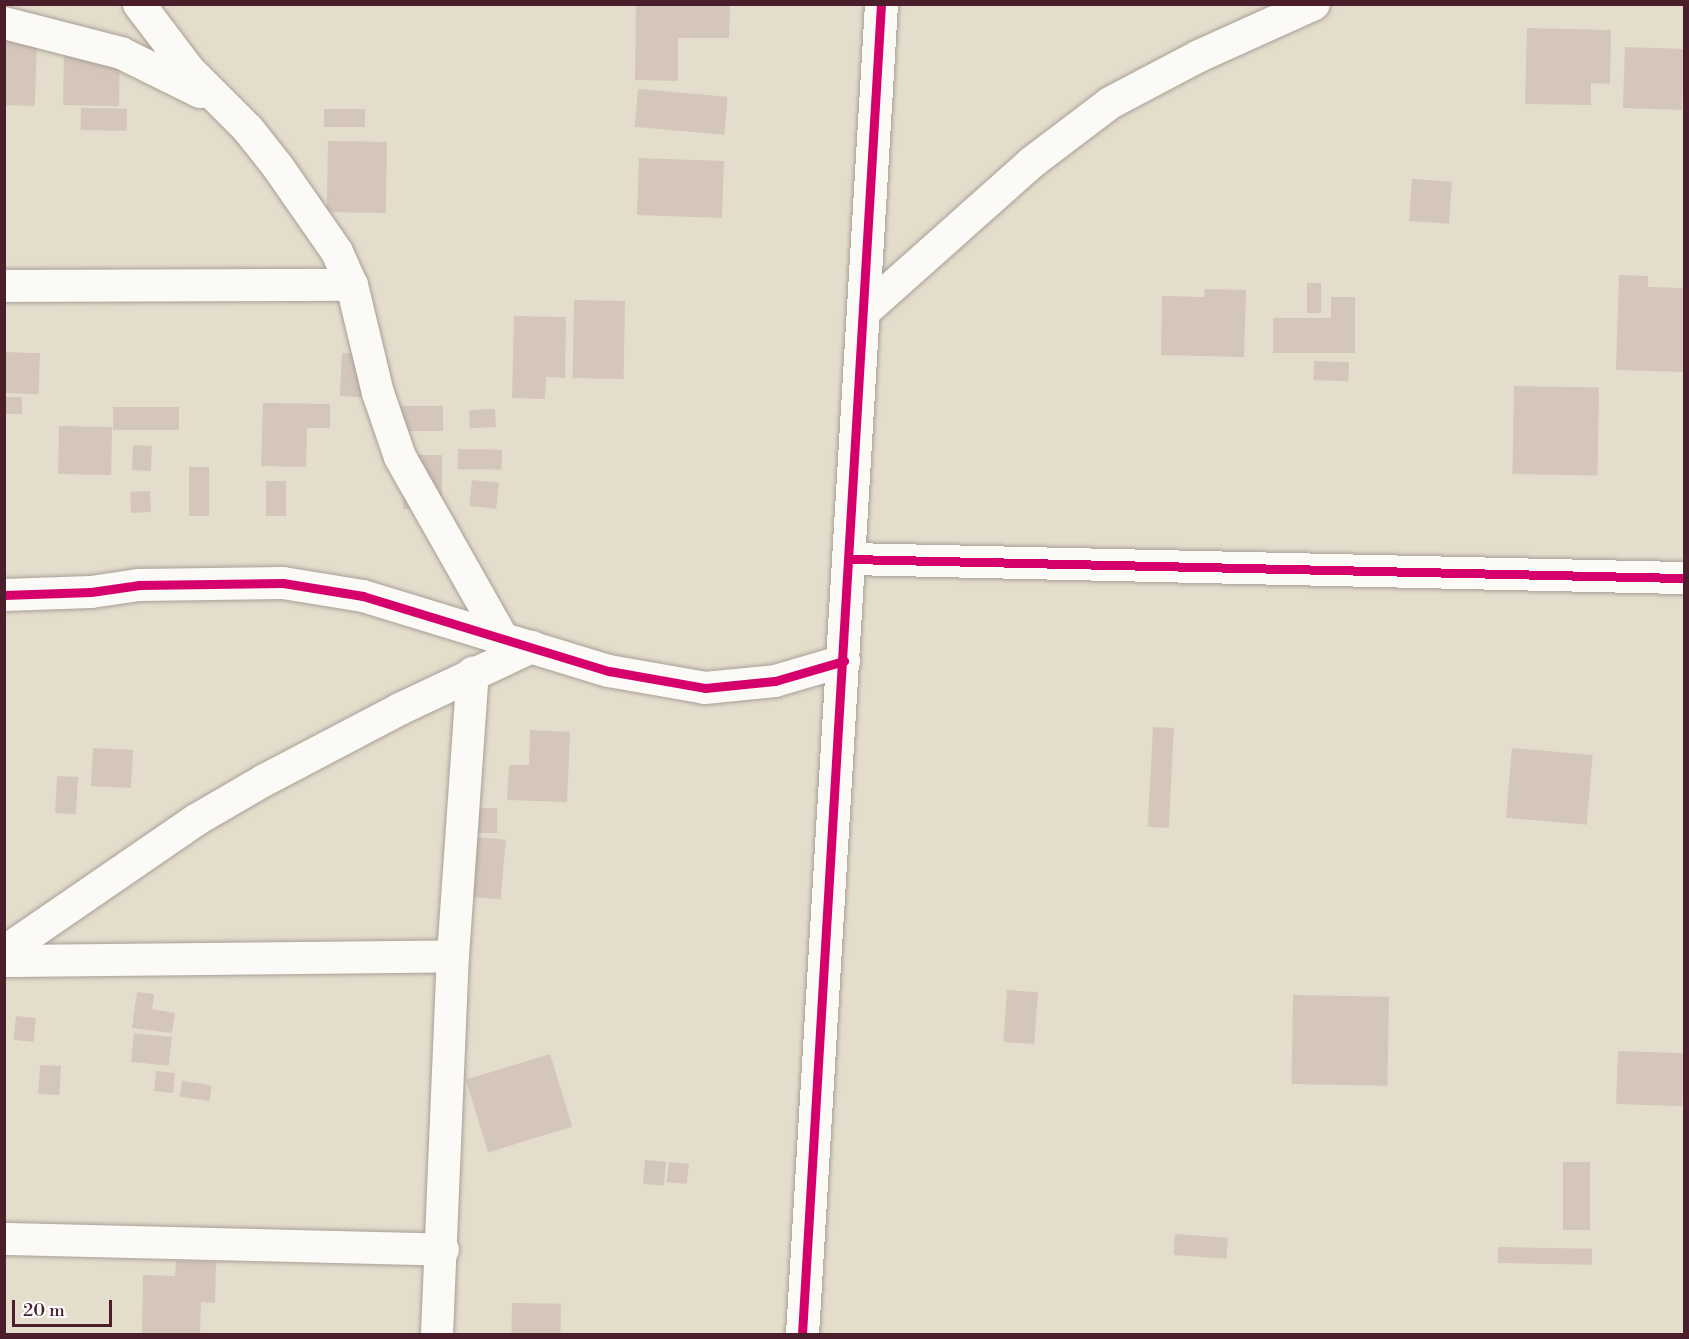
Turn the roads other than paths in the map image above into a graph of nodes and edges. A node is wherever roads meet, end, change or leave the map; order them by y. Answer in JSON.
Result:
{"nodes":[{"id":1,"x":139,"y":4,"type":"edge"},
{"id":2,"x":881,"y":4,"type":"edge"},
{"id":3,"x":1314,"y":4,"type":"edge"},
{"id":4,"x":4,"y":23,"type":"edge"},
{"id":5,"x":222,"y":103,"type":"junction"},
{"id":6,"x":352,"y":285,"type":"junction"},
{"id":7,"x":4,"y":286,"type":"edge"},
{"id":8,"x":864,"y":312,"type":"junction"},
{"id":9,"x":850,"y":559,"type":"junction"},
{"id":10,"x":1684,"y":578,"type":"edge"},
{"id":11,"x":4,"y":595,"type":"edge"},
{"id":12,"x":518,"y":643,"type":"junction"},
{"id":13,"x":843,"y":662,"type":"junction"},
{"id":14,"x":473,"y":674,"type":"junction"},
{"id":15,"x":4,"y":952,"type":"edge"},
{"id":16,"x":453,"y":956,"type":"junction"},
{"id":17,"x":4,"y":960,"type":"edge"},
{"id":18,"x":4,"y":1239,"type":"edge"},
{"id":19,"x":443,"y":1250,"type":"junction"},
{"id":20,"x":437,"y":1335,"type":"edge"},
{"id":21,"x":802,"y":1335,"type":"edge"}],
"edges":[{"from":1,"to":5,"type":"street"},
{"from":2,"to":8,"type":"street"},
{"from":3,"to":8,"type":"street"},
{"from":4,"to":5,"type":"street"},
{"from":5,"to":6,"type":"street"},
{"from":6,"to":7,"type":"street"},
{"from":6,"to":12,"type":"street"},
{"from":8,"to":9,"type":"street"},
{"from":9,"to":10,"type":"street"},
{"from":9,"to":13,"type":"street"},
{"from":11,"to":12,"type":"street"},
{"from":12,"to":13,"type":"street"},
{"from":12,"to":14,"type":"street"},
{"from":13,"to":21,"type":"street"},
{"from":14,"to":15,"type":"street"},
{"from":14,"to":16,"type":"street"},
{"from":16,"to":17,"type":"street"},
{"from":16,"to":19,"type":"street"},
{"from":18,"to":19,"type":"street"},
{"from":19,"to":20,"type":"street"}]}
